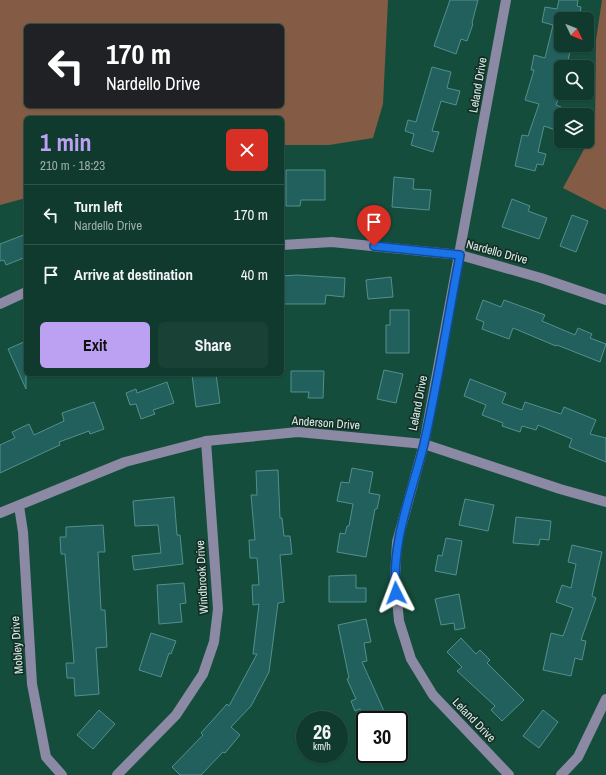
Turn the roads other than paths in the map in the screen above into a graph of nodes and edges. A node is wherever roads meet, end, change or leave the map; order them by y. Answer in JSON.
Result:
{"nodes":[{"id":1,"x":506,"y":0,"type":"edge"},
{"id":2,"x":284,"y":245,"type":"edge"},
{"id":3,"x":460,"y":255,"type":"junction"},
{"id":4,"x":24,"y":293,"type":"edge"},
{"id":5,"x":606,"y":300,"type":"edge"},
{"id":6,"x":0,"y":304,"type":"edge"},
{"id":7,"x":206,"y":440,"type":"junction"},
{"id":8,"x":424,"y":444,"type":"junction"},
{"id":9,"x":606,"y":502,"type":"edge"},
{"id":10,"x":19,"y":506,"type":"junction"},
{"id":11,"x":0,"y":513,"type":"edge"},
{"id":12,"x":606,"y":698,"type":"edge"},
{"id":13,"x":62,"y":775,"type":"edge"},
{"id":14,"x":117,"y":775,"type":"edge"},
{"id":15,"x":509,"y":775,"type":"edge"},
{"id":16,"x":561,"y":775,"type":"edge"}],
"edges":[{"from":1,"to":3,"type":"street","name":"Leland Drive"},
{"from":2,"to":3,"type":"street","name":"Nardello Drive"},
{"from":3,"to":5,"type":"street","name":"Nardello Drive"},
{"from":3,"to":8,"type":"street","name":"Leland Drive"},
{"from":4,"to":6,"type":"street"},
{"from":7,"to":8,"type":"street","name":"Anderson Drive"},
{"from":7,"to":10,"type":"street","name":"Anderson Drive"},
{"from":7,"to":14,"type":"street","name":"Windbrook Drive"},
{"from":8,"to":9,"type":"street","name":"Anderson Drive"},
{"from":8,"to":15,"type":"street","name":"Leland Drive"},
{"from":10,"to":11,"type":"street","name":"Anderson Drive"},
{"from":10,"to":13,"type":"street","name":"Mobley Drive"},
{"from":12,"to":16,"type":"street"}]}
